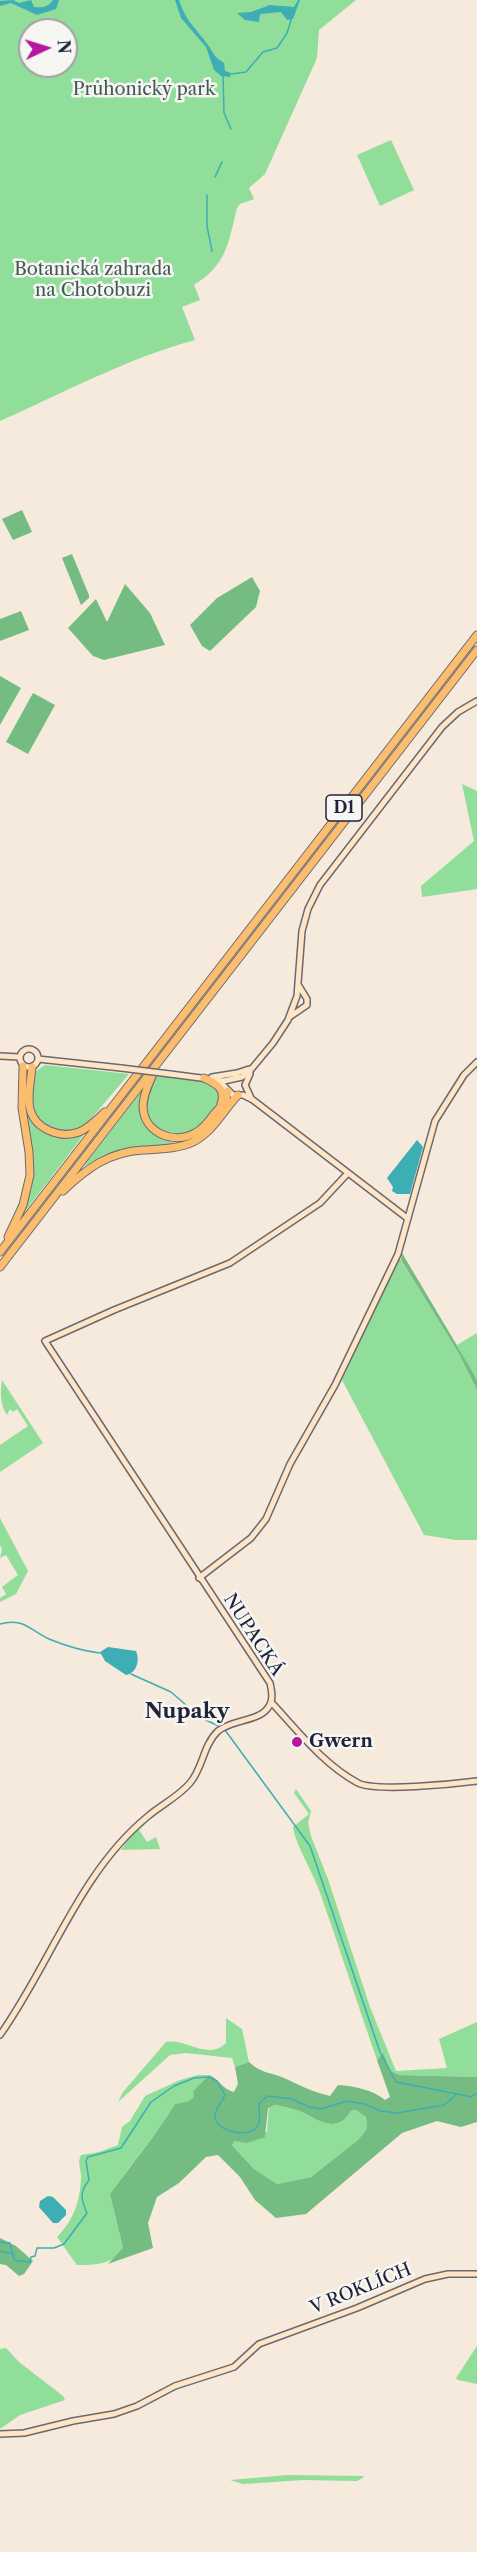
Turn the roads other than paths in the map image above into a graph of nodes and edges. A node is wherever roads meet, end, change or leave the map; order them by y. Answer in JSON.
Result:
{"nodes":[{"id":1,"x":477,"y":635,"type":"edge"},
{"id":2,"x":477,"y":650,"type":"edge"},
{"id":3,"x":477,"y":701,"type":"edge"},
{"id":4,"x":298,"y":979,"type":"junction"},
{"id":5,"x":297,"y":996,"type":"junction"},
{"id":6,"x":305,"y":997,"type":"junction"},
{"id":7,"x":296,"y":1007,"type":"junction"},
{"id":8,"x":0,"y":1056,"type":"edge"},
{"id":9,"x":19,"y":1057,"type":"junction"},
{"id":10,"x":163,"y":1057,"type":"junction"},
{"id":11,"x":38,"y":1059,"type":"junction"},
{"id":12,"x":477,"y":1062,"type":"edge"},
{"id":13,"x":256,"y":1065,"type":"junction"},
{"id":14,"x":23,"y":1066,"type":"junction"},
{"id":15,"x":32,"y":1067,"type":"junction"},
{"id":16,"x":204,"y":1078,"type":"junction"},
{"id":17,"x":234,"y":1078,"type":"junction"},
{"id":18,"x":216,"y":1080,"type":"junction"},
{"id":19,"x":245,"y":1086,"type":"junction"},
{"id":20,"x":228,"y":1090,"type":"junction"},
{"id":21,"x":239,"y":1095,"type":"junction"},
{"id":22,"x":253,"y":1100,"type":"junction"},
{"id":23,"x":114,"y":1105,"type":"junction"},
{"id":24,"x":217,"y":1110,"type":"junction"},
{"id":25,"x":348,"y":1173,"type":"junction"},
{"id":26,"x":46,"y":1207,"type":"junction"},
{"id":27,"x":407,"y":1218,"type":"junction"},
{"id":28,"x":1,"y":1251,"type":"edge"},
{"id":29,"x":0,"y":1266,"type":"edge"},
{"id":30,"x":199,"y":1578,"type":"junction"},
{"id":31,"x":271,"y":1702,"type":"junction"},
{"id":32,"x":477,"y":1781,"type":"edge"},
{"id":33,"x":1,"y":2034,"type":"edge"},
{"id":34,"x":477,"y":2274,"type":"edge"},
{"id":35,"x":0,"y":2434,"type":"edge"}],
"edges":[{"from":1,"to":23,"type":"highway","number":"D1"},
{"from":2,"to":10,"type":"highway","number":"D1"},
{"from":3,"to":4,"type":"street"},
{"from":4,"to":5,"type":"street"},
{"from":4,"to":6,"type":"street"},
{"from":5,"to":6,"type":"street"},
{"from":5,"to":7,"type":"street"},
{"from":6,"to":7,"type":"street"},
{"from":7,"to":13,"type":"street"},
{"from":8,"to":9,"type":"street"},
{"from":9,"to":11,"type":"street"},
{"from":9,"to":14,"type":"street"},
{"from":10,"to":24,"type":"highway"},
{"from":10,"to":26,"type":"highway","number":"D1"},
{"from":11,"to":15,"type":"street"},
{"from":11,"to":16,"type":"street","bridge":true},
{"from":12,"to":27,"type":"street"},
{"from":13,"to":16,"type":"street"},
{"from":13,"to":17,"type":"street"},
{"from":13,"to":19,"type":"street"},
{"from":14,"to":15,"type":"street"},
{"from":14,"to":28,"type":"highway"},
{"from":15,"to":23,"type":"highway"},
{"from":16,"to":18,"type":"street"},
{"from":16,"to":24,"type":"highway"},
{"from":17,"to":18,"type":"street"},
{"from":17,"to":19,"type":"street"},
{"from":17,"to":20,"type":"street"},
{"from":18,"to":20,"type":"street"},
{"from":19,"to":21,"type":"street"},
{"from":19,"to":22,"type":"street"},
{"from":20,"to":21,"type":"street"},
{"from":20,"to":24,"type":"highway"},
{"from":21,"to":22,"type":"street"},
{"from":21,"to":26,"type":"highway"},
{"from":22,"to":25,"type":"street"},
{"from":23,"to":28,"type":"highway","number":"D1"},
{"from":25,"to":27,"type":"street"},
{"from":25,"to":30,"type":"street","name":"NUPACKÁ"},
{"from":26,"to":29,"type":"highway","number":"D1"},
{"from":27,"to":30,"type":"street"},
{"from":30,"to":31,"type":"street","name":"NUPACKÁ"},
{"from":31,"to":32,"type":"street"},
{"from":31,"to":33,"type":"street","name":"NUPACKÁ"},
{"from":34,"to":35,"type":"street","name":"V ROKLÍCH"}]}
